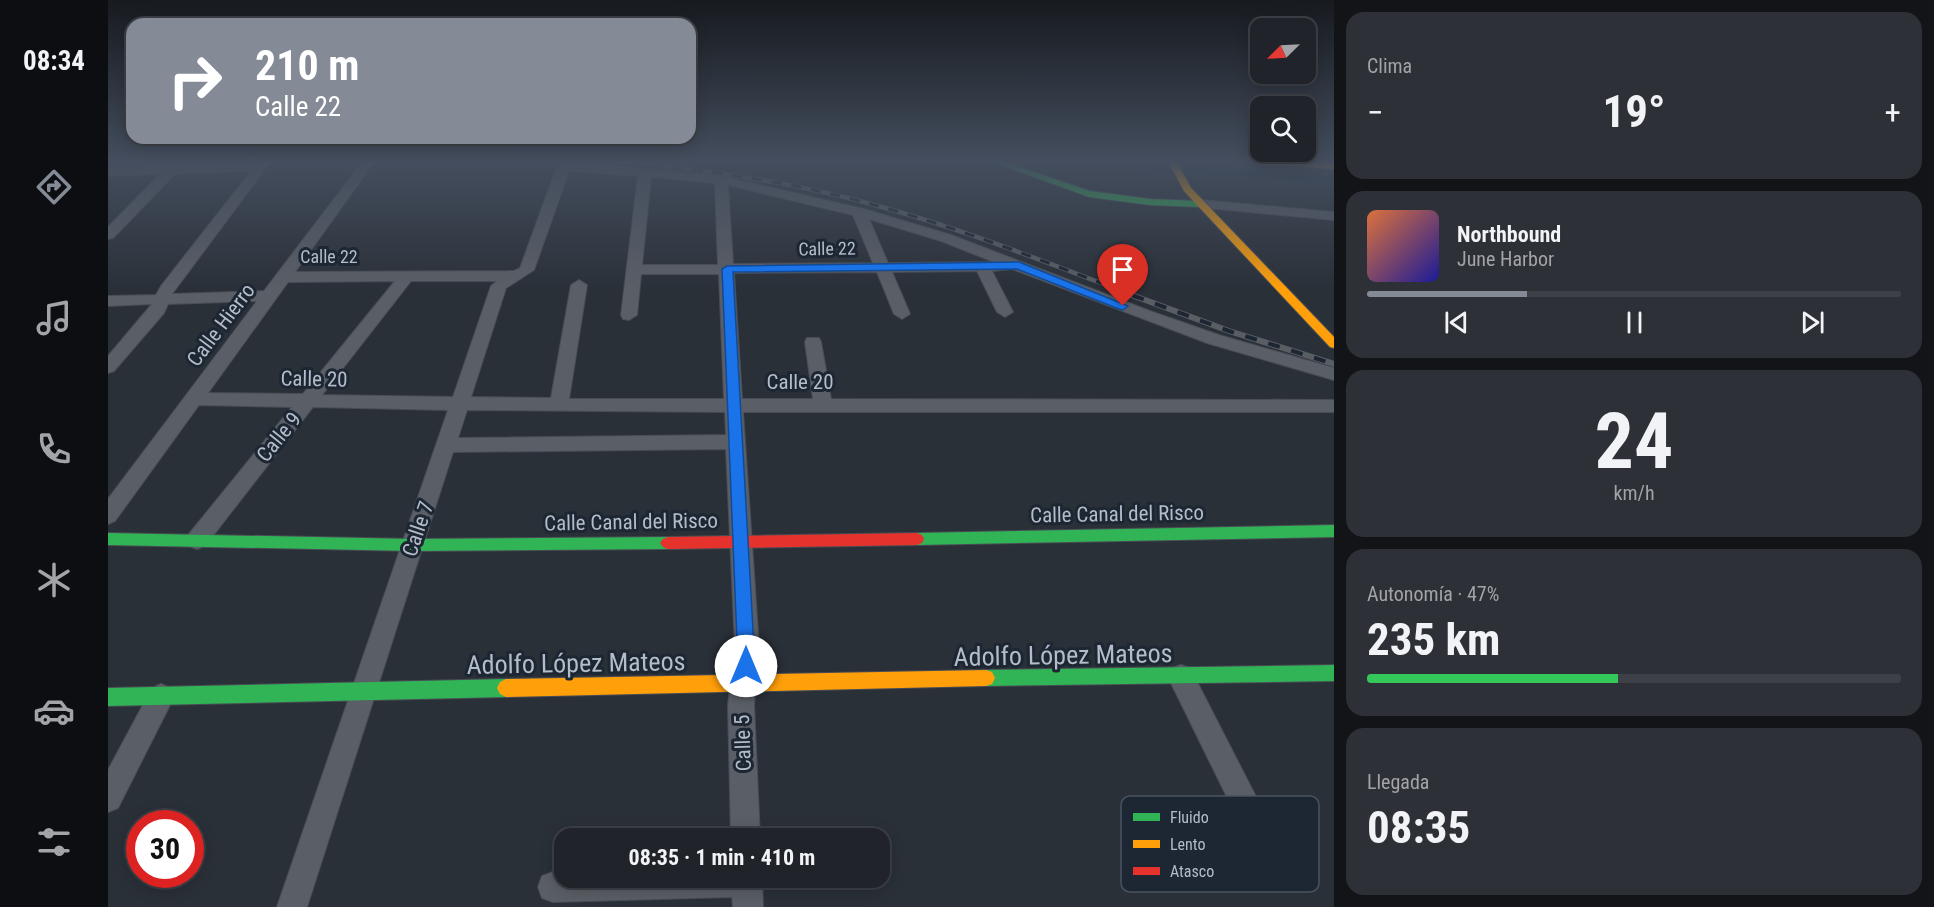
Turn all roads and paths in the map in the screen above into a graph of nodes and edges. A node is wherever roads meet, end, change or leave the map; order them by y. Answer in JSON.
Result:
{"nodes":[{"id":1,"x":139,"y":203,"type":"edge"},
{"id":2,"x":232,"y":203,"type":"edge"},
{"id":3,"x":338,"y":203,"type":"edge"},
{"id":4,"x":550,"y":203,"type":"edge"},
{"id":5,"x":642,"y":203,"type":"edge"},
{"id":6,"x":723,"y":203,"type":"edge"},
{"id":7,"x":825,"y":203,"type":"edge"},
{"id":8,"x":1190,"y":203,"type":"edge"},
{"id":9,"x":1201,"y":204,"type":"junction"},
{"id":10,"x":859,"y":212,"type":"junction"},
{"id":11,"x":1334,"y":216,"type":"edge"},
{"id":12,"x":108,"y":235,"type":"edge"},
{"id":13,"x":982,"y":266,"type":"junction"},
{"id":14,"x":1019,"y":266,"type":"junction"},
{"id":15,"x":883,"y":268,"type":"junction"},
{"id":16,"x":727,"y":269,"type":"junction"},
{"id":17,"x":635,"y":270,"type":"junction"},
{"id":18,"x":518,"y":276,"type":"junction"},
{"id":19,"x":284,"y":277,"type":"junction"},
{"id":20,"x":406,"y":277,"type":"junction"},
{"id":21,"x":579,"y":285,"type":"dead end"},
{"id":22,"x":270,"y":296,"type":"junction"},
{"id":23,"x":163,"y":299,"type":"junction"},
{"id":24,"x":108,"y":301,"type":"edge"},
{"id":25,"x":1005,"y":312,"type":"dead end"},
{"id":26,"x":902,"y":314,"type":"dead end"},
{"id":27,"x":629,"y":315,"type":"dead end"},
{"id":28,"x":813,"y":342,"type":"dead end"},
{"id":29,"x":1334,"y":344,"type":"edge"},
{"id":30,"x":108,"y":366,"type":"edge"},
{"id":31,"x":1334,"y":374,"type":"edge"},
{"id":32,"x":193,"y":399,"type":"junction"},
{"id":33,"x":307,"y":402,"type":"junction"},
{"id":34,"x":460,"y":403,"type":"junction"},
{"id":35,"x":559,"y":405,"type":"junction"},
{"id":36,"x":733,"y":405,"type":"junction"},
{"id":37,"x":824,"y":405,"type":"junction"},
{"id":38,"x":1334,"y":406,"type":"edge"},
{"id":39,"x":735,"y":442,"type":"junction"},
{"id":40,"x":446,"y":445,"type":"junction"},
{"id":41,"x":108,"y":515,"type":"edge"},
{"id":42,"x":1334,"y":531,"type":"edge"},
{"id":43,"x":108,"y":539,"type":"edge"},
{"id":44,"x":197,"y":540,"type":"junction"},
{"id":45,"x":740,"y":542,"type":"junction"},
{"id":46,"x":413,"y":545,"type":"junction"},
{"id":47,"x":1334,"y":673,"type":"edge"},
{"id":48,"x":1181,"y":677,"type":"junction"},
{"id":49,"x":745,"y":682,"type":"junction"},
{"id":50,"x":361,"y":692,"type":"junction"},
{"id":51,"x":108,"y":697,"type":"edge"},
{"id":52,"x":161,"y":697,"type":"junction"},
{"id":53,"x":1241,"y":796,"type":"edge"},
{"id":54,"x":108,"y":798,"type":"edge"},
{"id":55,"x":746,"y":828,"type":"edge"},
{"id":56,"x":553,"y":887,"type":"dead end"},
{"id":57,"x":748,"y":889,"type":"edge"},
{"id":58,"x":292,"y":907,"type":"edge"}],
"edges":[{"from":1,"to":12,"type":"street"},
{"from":2,"to":23,"type":"street"},
{"from":3,"to":19,"type":"street","name":"Calle Hierro"},
{"from":4,"to":18,"type":"street","name":"Calle 7"},
{"from":5,"to":17,"type":"street"},
{"from":6,"to":16,"type":"street","name":"Calle 5"},
{"from":7,"to":10,"type":"street","name":"Calle 22"},
{"from":8,"to":9,"type":"main road"},
{"from":9,"to":11,"type":"street"},
{"from":9,"to":29,"type":"main road"},
{"from":10,"to":14,"type":"street","name":"Calle 22"},
{"from":10,"to":15,"type":"street"},
{"from":13,"to":14,"type":"street","name":"Calle 22"},
{"from":13,"to":15,"type":"street","name":"Calle 22"},
{"from":13,"to":25,"type":"street"},
{"from":14,"to":31,"type":"street","name":"Calle 22"},
{"from":15,"to":16,"type":"street","name":"Calle 22"},
{"from":15,"to":26,"type":"street"},
{"from":16,"to":17,"type":"street","name":"Calle 22"},
{"from":16,"to":36,"type":"street","name":"Calle 5"},
{"from":17,"to":27,"type":"street"},
{"from":18,"to":20,"type":"street","name":"Calle 22"},
{"from":18,"to":34,"type":"street","name":"Calle 7"},
{"from":19,"to":20,"type":"street","name":"Calle 22"},
{"from":19,"to":22,"type":"street","name":"Calle Hierro"},
{"from":20,"to":33,"type":"street","name":"Calle 9"},
{"from":21,"to":35,"type":"street"},
{"from":22,"to":23,"type":"street"},
{"from":22,"to":32,"type":"street","name":"Calle Hierro"},
{"from":23,"to":24,"type":"street"},
{"from":23,"to":30,"type":"street"},
{"from":28,"to":37,"type":"street"},
{"from":32,"to":33,"type":"street","name":"Calle 20"},
{"from":32,"to":41,"type":"street","name":"Calle Hierro"},
{"from":33,"to":34,"type":"street","name":"Calle 20"},
{"from":33,"to":44,"type":"street","name":"Calle 9"},
{"from":34,"to":35,"type":"street","name":"Calle 20"},
{"from":34,"to":40,"type":"street","name":"Calle 7"},
{"from":35,"to":36,"type":"street","name":"Calle 20"},
{"from":36,"to":37,"type":"street","name":"Calle 20"},
{"from":36,"to":39,"type":"street","name":"Calle 5"},
{"from":37,"to":38,"type":"street","name":"Calle 20"},
{"from":39,"to":40,"type":"street"},
{"from":39,"to":45,"type":"street","name":"Calle 5"},
{"from":40,"to":46,"type":"street","name":"Calle 7"},
{"from":42,"to":45,"type":"main road","name":"Calle Canal del Risco"},
{"from":43,"to":44,"type":"main road","name":"Calle Canal del Risco"},
{"from":44,"to":46,"type":"main road","name":"Calle Canal del Risco"},
{"from":45,"to":46,"type":"main road","name":"Calle Canal del Risco"},
{"from":45,"to":49,"type":"street","name":"Calle 5"},
{"from":46,"to":50,"type":"street","name":"Calle 7"},
{"from":47,"to":48,"type":"main road","name":"Adolfo López Mateos"},
{"from":48,"to":49,"type":"main road","name":"Adolfo López Mateos"},
{"from":48,"to":53,"type":"street"},
{"from":49,"to":50,"type":"main road","name":"Adolfo López Mateos"},
{"from":49,"to":55,"type":"street","name":"Calle 5"},
{"from":50,"to":52,"type":"main road","name":"Adolfo López Mateos"},
{"from":50,"to":58,"type":"street","name":"Calle 7"},
{"from":51,"to":52,"type":"main road","name":"Adolfo López Mateos"},
{"from":52,"to":54,"type":"street"},
{"from":56,"to":57,"type":"street"}]}
